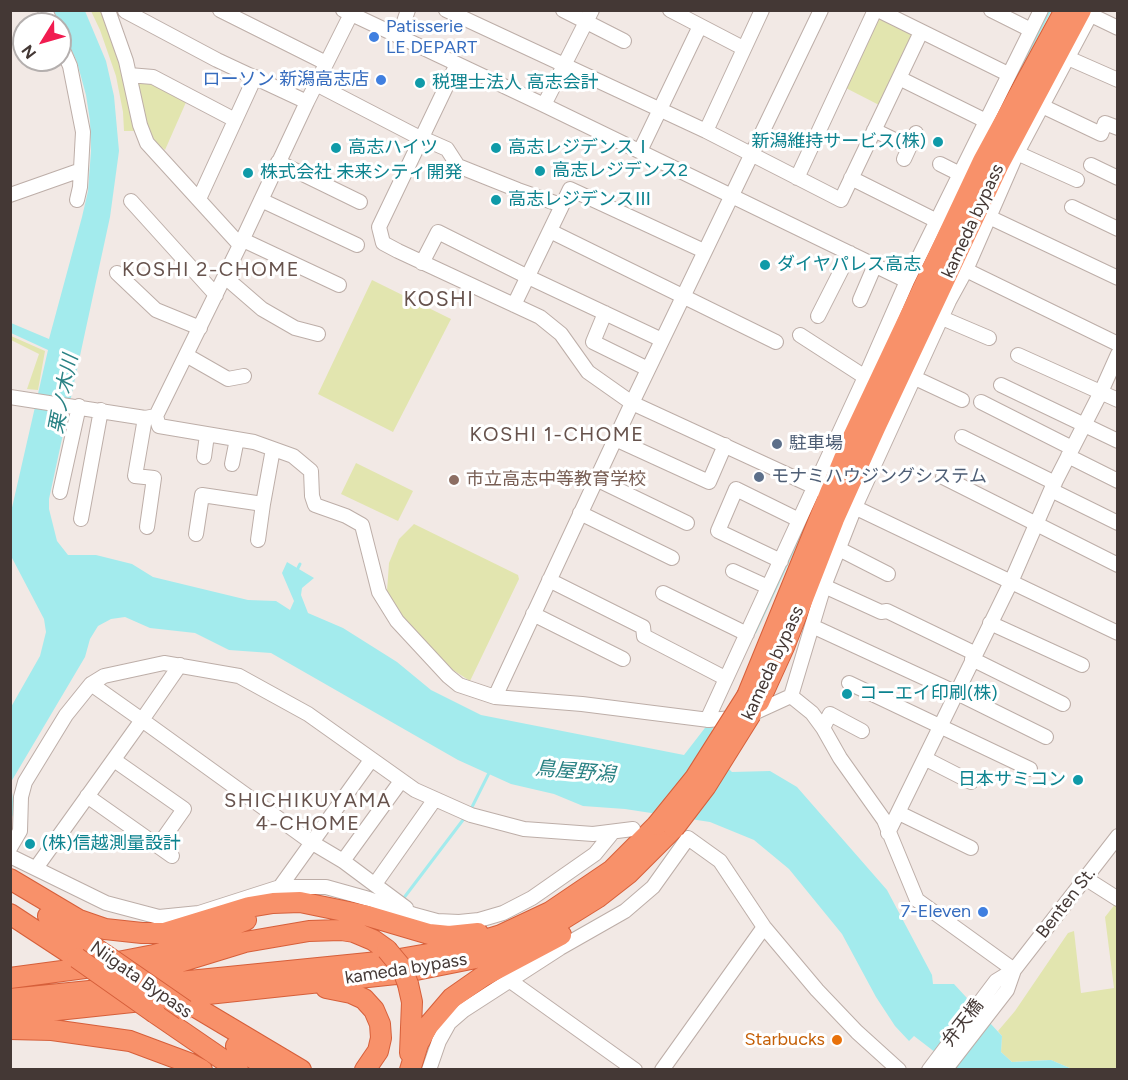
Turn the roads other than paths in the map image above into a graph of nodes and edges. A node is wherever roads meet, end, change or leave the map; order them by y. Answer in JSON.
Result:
{"nodes":[{"id":1,"x":108,"y":10,"type":"edge"},
{"id":2,"x":220,"y":10,"type":"edge"},
{"id":3,"x":408,"y":10,"type":"edge"},
{"id":4,"x":446,"y":10,"type":"edge"},
{"id":5,"x":563,"y":10,"type":"edge"},
{"id":6,"x":670,"y":10,"type":"edge"},
{"id":7,"x":762,"y":10,"type":"edge"},
{"id":8,"x":820,"y":10,"type":"edge"},
{"id":9,"x":876,"y":10,"type":"edge"},
{"id":10,"x":991,"y":10,"type":"edge"},
{"id":11,"x":1041,"y":10,"type":"edge"},
{"id":12,"x":1065,"y":10,"type":"edge"},
{"id":13,"x":125,"y":11,"type":"edge"},
{"id":14,"x":349,"y":12,"type":"edge"},
{"id":15,"x":1088,"y":12,"type":"edge"},
{"id":16,"x":589,"y":16,"type":"edge"},
{"id":17,"x":700,"y":26,"type":"junction"},
{"id":18,"x":1118,"y":28,"type":"edge"},
{"id":19,"x":114,"y":29,"type":"junction"},
{"id":20,"x":1031,"y":30,"type":"junction"},
{"id":21,"x":921,"y":32,"type":"junction"},
{"id":22,"x":399,"y":36,"type":"junction"},
{"id":23,"x":624,"y":41,"type":"dead end"},
{"id":24,"x":743,"y":48,"type":"junction"},
{"id":25,"x":1068,"y":58,"type":"junction"},
{"id":26,"x":326,"y":63,"type":"junction"},
{"id":27,"x":457,"y":64,"type":"junction"},
{"id":28,"x":564,"y":64,"type":"junction"},
{"id":29,"x":71,"y":72,"type":"edge"},
{"id":30,"x":1008,"y":74,"type":"junction"},
{"id":31,"x":129,"y":75,"type":"junction"},
{"id":32,"x":255,"y":77,"type":"junction"},
{"id":33,"x":899,"y":78,"type":"junction"},
{"id":34,"x":1118,"y":80,"type":"edge"},
{"id":35,"x":316,"y":84,"type":"junction"},
{"id":36,"x":307,"y":102,"type":"junction"},
{"id":37,"x":544,"y":105,"type":"junction"},
{"id":38,"x":1042,"y":106,"type":"junction"},
{"id":39,"x":660,"y":110,"type":"junction"},
{"id":40,"x":235,"y":120,"type":"junction"},
{"id":41,"x":986,"y":121,"type":"junction"},
{"id":42,"x":1118,"y":129,"type":"edge"},
{"id":43,"x":874,"y":130,"type":"junction"},
{"id":44,"x":706,"y":131,"type":"junction"},
{"id":45,"x":916,"y":133,"type":"dead end"},
{"id":46,"x":422,"y":138,"type":"junction"},
{"id":47,"x":640,"y":151,"type":"junction"},
{"id":48,"x":1017,"y":153,"type":"junction"},
{"id":49,"x":752,"y":156,"type":"junction"},
{"id":50,"x":278,"y":162,"type":"junction"},
{"id":51,"x":940,"y":164,"type":"dead end"},
{"id":52,"x":1091,"y":165,"type":"dead end"},
{"id":53,"x":81,"y":170,"type":"junction"},
{"id":54,"x":960,"y":174,"type":"junction"},
{"id":55,"x":797,"y":178,"type":"junction"},
{"id":56,"x":851,"y":178,"type":"junction"},
{"id":57,"x":1118,"y":178,"type":"edge"},
{"id":58,"x":1077,"y":180,"type":"dead end"},
{"id":59,"x":10,"y":195,"type":"edge"},
{"id":60,"x":732,"y":196,"type":"junction"},
{"id":61,"x":198,"y":199,"type":"junction"},
{"id":62,"x":77,"y":200,"type":"dead end"},
{"id":63,"x":261,"y":200,"type":"junction"},
{"id":64,"x":131,"y":201,"type":"dead end"},
{"id":65,"x":360,"y":202,"type":"dead end"},
{"id":66,"x":561,"y":205,"type":"junction"},
{"id":67,"x":1072,"y":207,"type":"dead end"},
{"id":68,"x":989,"y":217,"type":"junction"},
{"id":69,"x":937,"y":221,"type":"junction"},
{"id":70,"x":1118,"y":229,"type":"edge"},
{"id":71,"x":549,"y":231,"type":"junction"},
{"id":72,"x":241,"y":242,"type":"junction"},
{"id":73,"x":357,"y":245,"type":"dead end"},
{"id":74,"x":704,"y":251,"type":"junction"},
{"id":75,"x":850,"y":253,"type":"junction"},
{"id":76,"x":422,"y":263,"type":"junction"},
{"id":77,"x":875,"y":265,"type":"junction"},
{"id":78,"x":966,"y":270,"type":"junction"},
{"id":79,"x":117,"y":273,"type":"dead end"},
{"id":80,"x":526,"y":276,"type":"junction"},
{"id":81,"x":225,"y":277,"type":"junction"},
{"id":82,"x":1118,"y":278,"type":"edge"},
{"id":83,"x":907,"y":281,"type":"junction"},
{"id":84,"x":339,"y":285,"type":"dead end"},
{"id":85,"x":216,"y":295,"type":"junction"},
{"id":86,"x":683,"y":295,"type":"junction"},
{"id":87,"x":860,"y":300,"type":"dead end"},
{"id":88,"x":514,"y":305,"type":"junction"},
{"id":89,"x":605,"y":313,"type":"junction"},
{"id":90,"x":818,"y":316,"type":"dead end"},
{"id":91,"x":942,"y":318,"type":"junction"},
{"id":92,"x":200,"y":328,"type":"junction"},
{"id":93,"x":318,"y":334,"type":"dead end"},
{"id":94,"x":800,"y":335,"type":"dead end"},
{"id":95,"x":989,"y":338,"type":"dead end"},
{"id":96,"x":662,"y":340,"type":"junction"},
{"id":97,"x":776,"y":342,"type":"dead end"},
{"id":98,"x":1118,"y":344,"type":"edge"},
{"id":99,"x":1018,"y":354,"type":"dead end"},
{"id":100,"x":1118,"y":354,"type":"edge"},
{"id":101,"x":186,"y":355,"type":"junction"},
{"id":102,"x":648,"y":369,"type":"junction"},
{"id":103,"x":244,"y":376,"type":"dead end"},
{"id":104,"x":865,"y":377,"type":"junction"},
{"id":105,"x":915,"y":378,"type":"junction"},
{"id":106,"x":1001,"y":385,"type":"dead end"},
{"id":107,"x":1101,"y":392,"type":"junction"},
{"id":108,"x":10,"y":397,"type":"edge"},
{"id":109,"x":1118,"y":399,"type":"edge"},
{"id":110,"x":962,"y":400,"type":"dead end"},
{"id":111,"x":981,"y":402,"type":"dead end"},
{"id":112,"x":632,"y":403,"type":"junction"},
{"id":113,"x":77,"y":406,"type":"junction"},
{"id":114,"x":101,"y":410,"type":"junction"},
{"id":115,"x":150,"y":417,"type":"junction"},
{"id":116,"x":1084,"y":425,"type":"junction"},
{"id":117,"x":207,"y":435,"type":"junction"},
{"id":118,"x":962,"y":436,"type":"dead end"},
{"id":119,"x":615,"y":439,"type":"junction"},
{"id":120,"x":237,"y":440,"type":"junction"},
{"id":121,"x":1118,"y":441,"type":"edge"},
{"id":122,"x":725,"y":445,"type":"junction"},
{"id":123,"x":273,"y":449,"type":"junction"},
{"id":124,"x":1070,"y":452,"type":"junction"},
{"id":125,"x":204,"y":457,"type":"dead end"},
{"id":126,"x":232,"y":464,"type":"dead end"},
{"id":127,"x":943,"y":477,"type":"dead end"},
{"id":128,"x":596,"y":479,"type":"junction"},
{"id":129,"x":1118,"y":481,"type":"edge"},
{"id":130,"x":1053,"y":486,"type":"junction"},
{"id":131,"x":819,"y":489,"type":"junction"},
{"id":132,"x":60,"y":492,"type":"dead end"},
{"id":133,"x":263,"y":504,"type":"junction"},
{"id":134,"x":853,"y":506,"type":"junction"},
{"id":135,"x":580,"y":513,"type":"junction"},
{"id":136,"x":81,"y":519,"type":"dead end"},
{"id":137,"x":800,"y":520,"type":"junction"},
{"id":138,"x":687,"y":523,"type":"dead end"},
{"id":139,"x":1118,"y":523,"type":"edge"},
{"id":140,"x":1036,"y":525,"type":"junction"},
{"id":141,"x":147,"y":527,"type":"dead end"},
{"id":142,"x":196,"y":534,"type":"dead end"},
{"id":143,"x":258,"y":540,"type":"dead end"},
{"id":144,"x":839,"y":549,"type":"junction"},
{"id":145,"x":672,"y":558,"type":"dead end"},
{"id":146,"x":780,"y":561,"type":"junction"},
{"id":147,"x":1118,"y":565,"type":"edge"},
{"id":148,"x":733,"y":571,"type":"dead end"},
{"id":149,"x":888,"y":574,"type":"dead end"},
{"id":150,"x":549,"y":580,"type":"junction"},
{"id":151,"x":1011,"y":582,"type":"junction"},
{"id":152,"x":824,"y":586,"type":"junction"},
{"id":153,"x":768,"y":587,"type":"junction"},
{"id":154,"x":663,"y":593,"type":"dead end"},
{"id":155,"x":533,"y":614,"type":"junction"},
{"id":156,"x":990,"y":623,"type":"junction"},
{"id":157,"x":812,"y":626,"type":"junction"},
{"id":158,"x":1118,"y":633,"type":"edge"},
{"id":159,"x":747,"y":634,"type":"junction"},
{"id":160,"x":973,"y":656,"type":"junction"},
{"id":161,"x":623,"y":659,"type":"dead end"},
{"id":162,"x":180,"y":665,"type":"junction"},
{"id":163,"x":1082,"y":665,"type":"dead end"},
{"id":164,"x":725,"y":678,"type":"junction"},
{"id":165,"x":849,"y":682,"type":"dead end"},
{"id":166,"x":91,"y":684,"type":"junction"},
{"id":167,"x":957,"y":693,"type":"junction"},
{"id":168,"x":791,"y":696,"type":"junction"},
{"id":169,"x":495,"y":697,"type":"junction"},
{"id":170,"x":753,"y":699,"type":"junction"},
{"id":171,"x":1063,"y":704,"type":"dead end"},
{"id":172,"x":142,"y":720,"type":"junction"},
{"id":173,"x":711,"y":720,"type":"junction"},
{"id":174,"x":940,"y":726,"type":"junction"},
{"id":175,"x":823,"y":728,"type":"junction"},
{"id":176,"x":862,"y":731,"type":"dead end"},
{"id":177,"x":1046,"y":737,"type":"dead end"},
{"id":178,"x":926,"y":759,"type":"junction"},
{"id":179,"x":114,"y":760,"type":"junction"},
{"id":180,"x":371,"y":760,"type":"junction"},
{"id":181,"x":1030,"y":769,"type":"dead end"},
{"id":182,"x":969,"y":778,"type":"dead end"},
{"id":183,"x":401,"y":781,"type":"junction"},
{"id":184,"x":87,"y":796,"type":"junction"},
{"id":185,"x":435,"y":799,"type":"junction"},
{"id":186,"x":899,"y":813,"type":"junction"},
{"id":187,"x":633,"y":829,"type":"dead end"},
{"id":188,"x":613,"y":831,"type":"junction"},
{"id":189,"x":671,"y":832,"type":"junction"},
{"id":190,"x":888,"y":833,"type":"junction"},
{"id":191,"x":1118,"y":836,"type":"edge"},
{"id":192,"x":311,"y":842,"type":"junction"},
{"id":193,"x":158,"y":846,"type":"junction"},
{"id":194,"x":10,"y":848,"type":"edge"},
{"id":195,"x":971,"y":848,"type":"dead end"},
{"id":196,"x":10,"y":856,"type":"edge"},
{"id":197,"x":172,"y":856,"type":"dead end"},
{"id":198,"x":343,"y":861,"type":"junction"},
{"id":199,"x":36,"y":868,"type":"junction"},
{"id":200,"x":1085,"y":878,"type":"junction"},
{"id":201,"x":10,"y":879,"type":"edge"},
{"id":202,"x":375,"y":884,"type":"junction"},
{"id":203,"x":280,"y":887,"type":"junction"},
{"id":204,"x":10,"y":891,"type":"edge"},
{"id":205,"x":1118,"y":899,"type":"edge"},
{"id":206,"x":330,"y":908,"type":"junction"},
{"id":207,"x":10,"y":914,"type":"edge"},
{"id":208,"x":415,"y":915,"type":"junction"},
{"id":209,"x":10,"y":927,"type":"edge"},
{"id":210,"x":764,"y":927,"type":"junction"},
{"id":211,"x":517,"y":928,"type":"junction"},
{"id":212,"x":70,"y":959,"type":"junction"},
{"id":213,"x":1014,"y":970,"type":"junction"},
{"id":214,"x":10,"y":978,"type":"edge"},
{"id":215,"x":508,"y":981,"type":"junction"},
{"id":216,"x":295,"y":984,"type":"junction"},
{"id":217,"x":1002,"y":986,"type":"junction"},
{"id":218,"x":131,"y":988,"type":"junction"},
{"id":219,"x":10,"y":991,"type":"edge"},
{"id":220,"x":154,"y":1007,"type":"junction"},
{"id":221,"x":191,"y":1009,"type":"junction"},
{"id":222,"x":12,"y":1014,"type":"edge"},
{"id":223,"x":930,"y":1067,"type":"edge"},
{"id":224,"x":202,"y":1070,"type":"edge"},
{"id":225,"x":238,"y":1070,"type":"edge"},
{"id":226,"x":270,"y":1070,"type":"edge"},
{"id":227,"x":301,"y":1070,"type":"edge"},
{"id":228,"x":365,"y":1070,"type":"edge"},
{"id":229,"x":409,"y":1070,"type":"edge"},
{"id":230,"x":429,"y":1070,"type":"edge"},
{"id":231,"x":635,"y":1070,"type":"edge"},
{"id":232,"x":662,"y":1070,"type":"edge"},
{"id":233,"x":899,"y":1070,"type":"edge"},
{"id":234,"x":945,"y":1070,"type":"edge"}],
"edges":[{"from":1,"to":19,"type":"street"},
{"from":2,"to":26,"type":"street"},
{"from":3,"to":22,"type":"street"},
{"from":4,"to":28,"type":"street"},
{"from":5,"to":16,"type":"street"},
{"from":6,"to":17,"type":"street"},
{"from":7,"to":24,"type":"street"},
{"from":8,"to":49,"type":"street"},
{"from":9,"to":21,"type":"street"},
{"from":9,"to":55,"type":"street"},
{"from":10,"to":20,"type":"street"},
{"from":11,"to":20,"type":"street"},
{"from":12,"to":170,"type":"highway","name":"kameda bypass"},
{"from":13,"to":19,"type":"street"},
{"from":13,"to":32,"type":"street"},
{"from":14,"to":22,"type":"street"},
{"from":14,"to":26,"type":"street"},
{"from":15,"to":18,"type":"street"},
{"from":15,"to":25,"type":"street"},
{"from":15,"to":170,"type":"highway","name":"kameda bypass"},
{"from":16,"to":23,"type":"street"},
{"from":16,"to":28,"type":"street"},
{"from":17,"to":24,"type":"street"},
{"from":17,"to":39,"type":"street"},
{"from":19,"to":31,"type":"street"},
{"from":20,"to":30,"type":"street"},
{"from":21,"to":30,"type":"street"},
{"from":21,"to":33,"type":"street"},
{"from":22,"to":27,"type":"street"},
{"from":24,"to":44,"type":"street"},
{"from":25,"to":34,"type":"street"},
{"from":25,"to":38,"type":"street"},
{"from":26,"to":35,"type":"street"},
{"from":27,"to":37,"type":"street"},
{"from":27,"to":46,"type":"street"},
{"from":28,"to":37,"type":"street"},
{"from":28,"to":39,"type":"street"},
{"from":29,"to":53,"type":"street"},
{"from":30,"to":41,"type":"street"},
{"from":31,"to":40,"type":"street"},
{"from":31,"to":61,"type":"street"},
{"from":32,"to":36,"type":"street"},
{"from":32,"to":40,"type":"street"},
{"from":33,"to":41,"type":"street"},
{"from":33,"to":43,"type":"street"},
{"from":35,"to":36,"type":"street"},
{"from":35,"to":46,"type":"street"},
{"from":36,"to":50,"type":"street"},
{"from":37,"to":47,"type":"street"},
{"from":38,"to":42,"type":"street"},
{"from":38,"to":48,"type":"street"},
{"from":39,"to":44,"type":"street"},
{"from":39,"to":47,"type":"street"},
{"from":40,"to":61,"type":"street"},
{"from":41,"to":54,"type":"street"},
{"from":43,"to":45,"type":"street"},
{"from":43,"to":56,"type":"street"},
{"from":44,"to":49,"type":"street"},
{"from":46,"to":66,"type":"street"},
{"from":46,"to":76,"type":"street"},
{"from":47,"to":60,"type":"street"},
{"from":48,"to":58,"type":"street"},
{"from":48,"to":68,"type":"street"},
{"from":49,"to":55,"type":"street"},
{"from":49,"to":60,"type":"street"},
{"from":50,"to":63,"type":"street"},
{"from":50,"to":65,"type":"street"},
{"from":51,"to":54,"type":"street"},
{"from":52,"to":57,"type":"street"},
{"from":53,"to":59,"type":"street"},
{"from":53,"to":62,"type":"street"},
{"from":54,"to":69,"type":"street"},
{"from":55,"to":56,"type":"street"},
{"from":56,"to":69,"type":"street"},
{"from":60,"to":74,"type":"street"},
{"from":60,"to":75,"type":"street"},
{"from":61,"to":72,"type":"street"},
{"from":63,"to":72,"type":"street"},
{"from":63,"to":73,"type":"street"},
{"from":64,"to":85,"type":"street"},
{"from":66,"to":71,"type":"street"},
{"from":66,"to":74,"type":"street"},
{"from":67,"to":70,"type":"street"},
{"from":68,"to":78,"type":"street"},
{"from":68,"to":82,"type":"street"},
{"from":69,"to":83,"type":"street"},
{"from":71,"to":80,"type":"street"},
{"from":71,"to":86,"type":"street"},
{"from":72,"to":81,"type":"street"},
{"from":72,"to":84,"type":"street"},
{"from":74,"to":86,"type":"street"},
{"from":75,"to":77,"type":"street"},
{"from":75,"to":90,"type":"street"},
{"from":76,"to":80,"type":"street"},
{"from":76,"to":88,"type":"street"},
{"from":77,"to":83,"type":"street"},
{"from":77,"to":87,"type":"street"},
{"from":78,"to":91,"type":"street"},
{"from":78,"to":98,"type":"street"},
{"from":79,"to":92,"type":"street"},
{"from":80,"to":88,"type":"street"},
{"from":80,"to":89,"type":"street"},
{"from":81,"to":85,"type":"street"},
{"from":81,"to":93,"type":"street"},
{"from":83,"to":104,"type":"street"},
{"from":85,"to":92,"type":"street"},
{"from":86,"to":96,"type":"street"},
{"from":86,"to":97,"type":"street"},
{"from":88,"to":112,"type":"street"},
{"from":89,"to":96,"type":"street"},
{"from":89,"to":102,"type":"street"},
{"from":91,"to":95,"type":"street"},
{"from":91,"to":105,"type":"street"},
{"from":92,"to":101,"type":"street"},
{"from":94,"to":104,"type":"street"},
{"from":96,"to":102,"type":"street"},
{"from":99,"to":107,"type":"street"},
{"from":100,"to":107,"type":"street"},
{"from":101,"to":103,"type":"street"},
{"from":101,"to":115,"type":"street"},
{"from":102,"to":112,"type":"street"},
{"from":104,"to":131,"type":"street"},
{"from":105,"to":110,"type":"street"},
{"from":105,"to":134,"type":"street"},
{"from":106,"to":116,"type":"street"},
{"from":107,"to":109,"type":"street"},
{"from":107,"to":116,"type":"street"},
{"from":108,"to":113,"type":"street"},
{"from":111,"to":124,"type":"street"},
{"from":112,"to":119,"type":"street"},
{"from":112,"to":122,"type":"street"},
{"from":113,"to":114,"type":"street"},
{"from":113,"to":132,"type":"street"},
{"from":114,"to":115,"type":"street"},
{"from":114,"to":136,"type":"street"},
{"from":115,"to":117,"type":"street"},
{"from":115,"to":141,"type":"street"},
{"from":116,"to":121,"type":"street"},
{"from":116,"to":124,"type":"street"},
{"from":117,"to":120,"type":"street"},
{"from":117,"to":125,"type":"street"},
{"from":118,"to":130,"type":"street"},
{"from":119,"to":122,"type":"street"},
{"from":119,"to":128,"type":"street"},
{"from":120,"to":123,"type":"street"},
{"from":120,"to":126,"type":"street"},
{"from":122,"to":131,"type":"street"},
{"from":123,"to":133,"type":"street"},
{"from":123,"to":169,"type":"street"},
{"from":124,"to":129,"type":"street"},
{"from":124,"to":130,"type":"street"},
{"from":127,"to":140,"type":"street"},
{"from":128,"to":135,"type":"street"},
{"from":128,"to":138,"type":"street"},
{"from":130,"to":139,"type":"street"},
{"from":130,"to":140,"type":"street"},
{"from":131,"to":137,"type":"street"},
{"from":133,"to":142,"type":"street"},
{"from":133,"to":143,"type":"street"},
{"from":134,"to":144,"type":"street"},
{"from":134,"to":151,"type":"street"},
{"from":135,"to":145,"type":"street"},
{"from":135,"to":150,"type":"street"},
{"from":137,"to":146,"type":"street"},
{"from":137,"to":146,"type":"street"},
{"from":140,"to":147,"type":"street"},
{"from":140,"to":151,"type":"street"},
{"from":144,"to":149,"type":"street"},
{"from":144,"to":152,"type":"street"},
{"from":146,"to":153,"type":"street"},
{"from":148,"to":153,"type":"street"},
{"from":150,"to":155,"type":"street"},
{"from":150,"to":164,"type":"street"},
{"from":151,"to":156,"type":"street"},
{"from":151,"to":158,"type":"street"},
{"from":152,"to":157,"type":"street"},
{"from":152,"to":160,"type":"street"},
{"from":153,"to":159,"type":"street"},
{"from":154,"to":159,"type":"street"},
{"from":155,"to":161,"type":"street"},
{"from":155,"to":169,"type":"street"},
{"from":156,"to":160,"type":"street"},
{"from":156,"to":163,"type":"street"},
{"from":157,"to":167,"type":"street"},
{"from":157,"to":168,"type":"street"},
{"from":159,"to":164,"type":"street"},
{"from":160,"to":167,"type":"street"},
{"from":160,"to":171,"type":"street"},
{"from":162,"to":166,"type":"street"},
{"from":162,"to":172,"type":"street"},
{"from":162,"to":180,"type":"street"},
{"from":164,"to":173,"type":"street"},
{"from":165,"to":174,"type":"street"},
{"from":166,"to":172,"type":"street"},
{"from":166,"to":194,"type":"street"},
{"from":167,"to":174,"type":"street"},
{"from":167,"to":177,"type":"street"},
{"from":168,"to":173,"type":"street"},
{"from":168,"to":175,"type":"street"},
{"from":169,"to":173,"type":"street"},
{"from":170,"to":189,"type":"highway","name":"kameda bypass","bridge":true},
{"from":172,"to":179,"type":"street"},
{"from":172,"to":192,"type":"street"},
{"from":174,"to":178,"type":"street"},
{"from":174,"to":181,"type":"street"},
{"from":175,"to":176,"type":"street"},
{"from":175,"to":190,"type":"street"},
{"from":178,"to":182,"type":"street"},
{"from":178,"to":186,"type":"street"},
{"from":179,"to":184,"type":"street"},
{"from":179,"to":193,"type":"street"},
{"from":180,"to":183,"type":"street"},
{"from":180,"to":192,"type":"street"},
{"from":183,"to":185,"type":"street"},
{"from":183,"to":198,"type":"street"},
{"from":184,"to":193,"type":"street"},
{"from":184,"to":199,"type":"street"},
{"from":185,"to":188,"type":"street"},
{"from":185,"to":202,"type":"street"},
{"from":186,"to":190,"type":"street"},
{"from":186,"to":195,"type":"street"},
{"from":187,"to":188,"type":"street"},
{"from":188,"to":208,"type":"street"},
{"from":189,"to":210,"type":"street"},
{"from":189,"to":211,"type":"highway","name":"kameda bypass"},
{"from":189,"to":215,"type":"street"},
{"from":189,"to":216,"type":"highway","name":"kameda bypass"},
{"from":189,"to":229,"type":"highway"},
{"from":190,"to":213,"type":"street"},
{"from":191,"to":200,"type":"street","name":"Benten St."},
{"from":192,"to":198,"type":"street"},
{"from":192,"to":203,"type":"street"},
{"from":193,"to":197,"type":"street"},
{"from":196,"to":199,"type":"street"},
{"from":198,"to":202,"type":"street"},
{"from":199,"to":203,"type":"street"},
{"from":200,"to":205,"type":"street"},
{"from":200,"to":213,"type":"street","name":"Benten St."},
{"from":201,"to":206,"type":"highway"},
{"from":202,"to":208,"type":"street"},
{"from":203,"to":208,"type":"street"},
{"from":204,"to":218,"type":"highway","name":"Niigata Bypass","bridge":true},
{"from":206,"to":211,"type":"highway"},
{"from":206,"to":214,"type":"highway"},
{"from":207,"to":212,"type":"highway","name":"Niigata Bypass"},
{"from":209,"to":212,"type":"highway"},
{"from":210,"to":232,"type":"street"},
{"from":210,"to":233,"type":"street"},
{"from":211,"to":218,"type":"highway","name":"kameda bypass"},
{"from":212,"to":218,"type":"highway","bridge":true},
{"from":213,"to":217,"type":"street","name":"Benten St."},
{"from":215,"to":230,"type":"street"},
{"from":215,"to":231,"type":"street"},
{"from":216,"to":220,"type":"highway","name":"kameda bypass"},
{"from":216,"to":228,"type":"highway"},
{"from":217,"to":223,"type":"street","name":"弁天橋"},
{"from":217,"to":234,"type":"street","name":"弁天橋"},
{"from":218,"to":220,"type":"highway","name":"Niigata Bypass","bridge":true},
{"from":218,"to":221,"type":"highway","bridge":true},
{"from":218,"to":222,"type":"highway","name":"kameda bypass"},
{"from":219,"to":229,"type":"highway","bridge":true},
{"from":220,"to":222,"type":"highway","name":"kameda bypass"},
{"from":220,"to":225,"type":"highway","name":"Niigata Bypass"},
{"from":221,"to":226,"type":"highway","name":"Niigata Bypass"},
{"from":221,"to":227,"type":"highway"},
{"from":222,"to":224,"type":"highway"}]}
